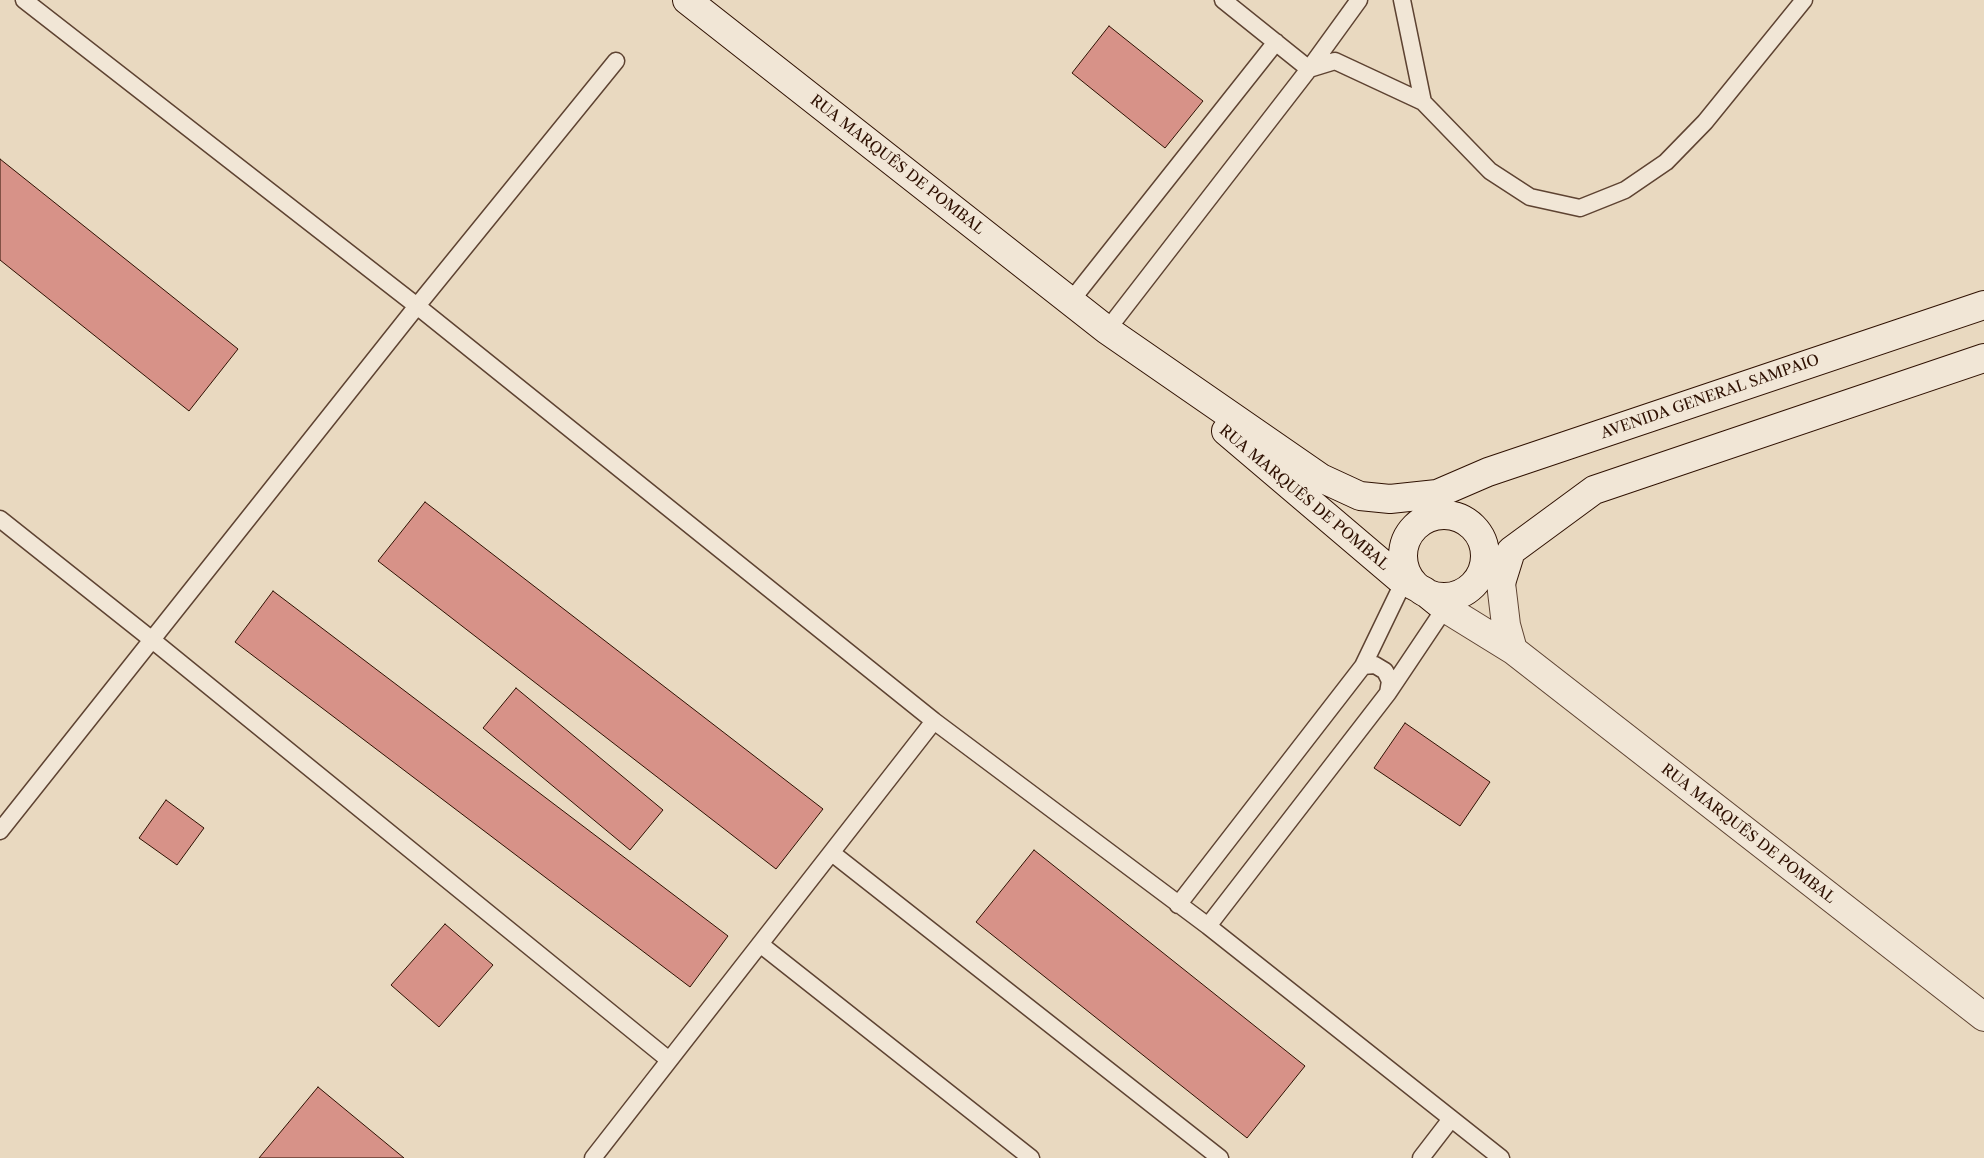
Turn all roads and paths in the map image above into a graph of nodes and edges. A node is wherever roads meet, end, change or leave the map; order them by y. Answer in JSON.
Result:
{"nodes":[{"id":1,"x":24,"y":0,"type":"edge"},
{"id":2,"x":687,"y":0,"type":"edge"},
{"id":3,"x":1223,"y":0,"type":"edge"},
{"id":4,"x":1359,"y":0,"type":"edge"},
{"id":5,"x":1402,"y":0,"type":"edge"},
{"id":6,"x":1804,"y":0,"type":"edge"},
{"id":7,"x":1276,"y":42,"type":"junction"},
{"id":8,"x":616,"y":61,"type":"dead end"},
{"id":9,"x":1309,"y":69,"type":"junction"},
{"id":10,"x":1423,"y":102,"type":"junction"},
{"id":11,"x":1070,"y":302,"type":"junction"},
{"id":12,"x":1984,"y":305,"type":"edge"},
{"id":13,"x":417,"y":306,"type":"junction"},
{"id":14,"x":1107,"y":330,"type":"junction"},
{"id":15,"x":1984,"y":358,"type":"edge"},
{"id":16,"x":1438,"y":494,"type":"junction"},
{"id":17,"x":0,"y":519,"type":"edge"},
{"id":18,"x":1412,"y":530,"type":"junction"},
{"id":19,"x":1494,"y":563,"type":"junction"},
{"id":20,"x":1411,"y":580,"type":"junction"},
{"id":21,"x":1449,"y":602,"type":"junction"},
{"id":22,"x":151,"y":639,"type":"junction"},
{"id":23,"x":1513,"y":650,"type":"junction"},
{"id":24,"x":1363,"y":666,"type":"junction"},
{"id":25,"x":1388,"y":693,"type":"junction"},
{"id":26,"x":934,"y":721,"type":"junction"},
{"id":27,"x":0,"y":831,"type":"edge"},
{"id":28,"x":832,"y":853,"type":"junction"},
{"id":29,"x":1178,"y":905,"type":"junction"},
{"id":30,"x":1208,"y":926,"type":"junction"},
{"id":31,"x":760,"y":944,"type":"junction"},
{"id":32,"x":1984,"y":1017,"type":"edge"},
{"id":33,"x":669,"y":1060,"type":"junction"},
{"id":34,"x":1451,"y":1119,"type":"junction"},
{"id":35,"x":593,"y":1158,"type":"edge"},
{"id":36,"x":1031,"y":1158,"type":"edge"},
{"id":37,"x":1220,"y":1158,"type":"edge"},
{"id":38,"x":1421,"y":1158,"type":"edge"},
{"id":39,"x":1501,"y":1158,"type":"edge"}],
"edges":[{"from":1,"to":13,"type":"lane"},
{"from":2,"to":11,"type":"street","name":"RUA MARQUÊS DE POMBAL"},
{"from":3,"to":7,"type":"lane"},
{"from":4,"to":9,"type":"lane"},
{"from":5,"to":10,"type":"lane"},
{"from":6,"to":10,"type":"lane"},
{"from":7,"to":9,"type":"lane"},
{"from":7,"to":11,"type":"lane"},
{"from":8,"to":13,"type":"lane"},
{"from":9,"to":10,"type":"lane"},
{"from":9,"to":14,"type":"lane"},
{"from":11,"to":14,"type":"street","name":"RUA MARQUÊS DE POMBAL"},
{"from":12,"to":16,"type":"street","name":"AVENIDA GENERAL SAMPAIO"},
{"from":13,"to":22,"type":"lane"},
{"from":13,"to":26,"type":"lane"},
{"from":14,"to":16,"type":"street","name":"RUA MARQUÊS DE POMBAL"},
{"from":14,"to":20,"type":"street","name":"RUA MARQUÊS DE POMBAL"},
{"from":15,"to":19,"type":"street"},
{"from":16,"to":18,"type":"street"},
{"from":17,"to":22,"type":"lane"},
{"from":18,"to":19,"type":"street"},
{"from":18,"to":20,"type":"street"},
{"from":19,"to":21,"type":"street"},
{"from":19,"to":23,"type":"street"},
{"from":20,"to":21,"type":"street"},
{"from":20,"to":24,"type":"lane"},
{"from":21,"to":23,"type":"street","name":"RUA MARQUÊS DE POMBAL"},
{"from":21,"to":25,"type":"lane"},
{"from":22,"to":27,"type":"lane"},
{"from":22,"to":33,"type":"lane"},
{"from":23,"to":32,"type":"street","name":"RUA MARQUÊS DE POMBAL"},
{"from":24,"to":25,"type":"lane"},
{"from":24,"to":29,"type":"lane"},
{"from":25,"to":30,"type":"lane"},
{"from":26,"to":28,"type":"lane"},
{"from":26,"to":29,"type":"lane"},
{"from":28,"to":31,"type":"lane"},
{"from":28,"to":37,"type":"lane"},
{"from":29,"to":30,"type":"lane"},
{"from":30,"to":34,"type":"lane"},
{"from":31,"to":33,"type":"lane"},
{"from":31,"to":36,"type":"lane"},
{"from":33,"to":35,"type":"lane"},
{"from":34,"to":38,"type":"lane"},
{"from":34,"to":39,"type":"lane"}]}
